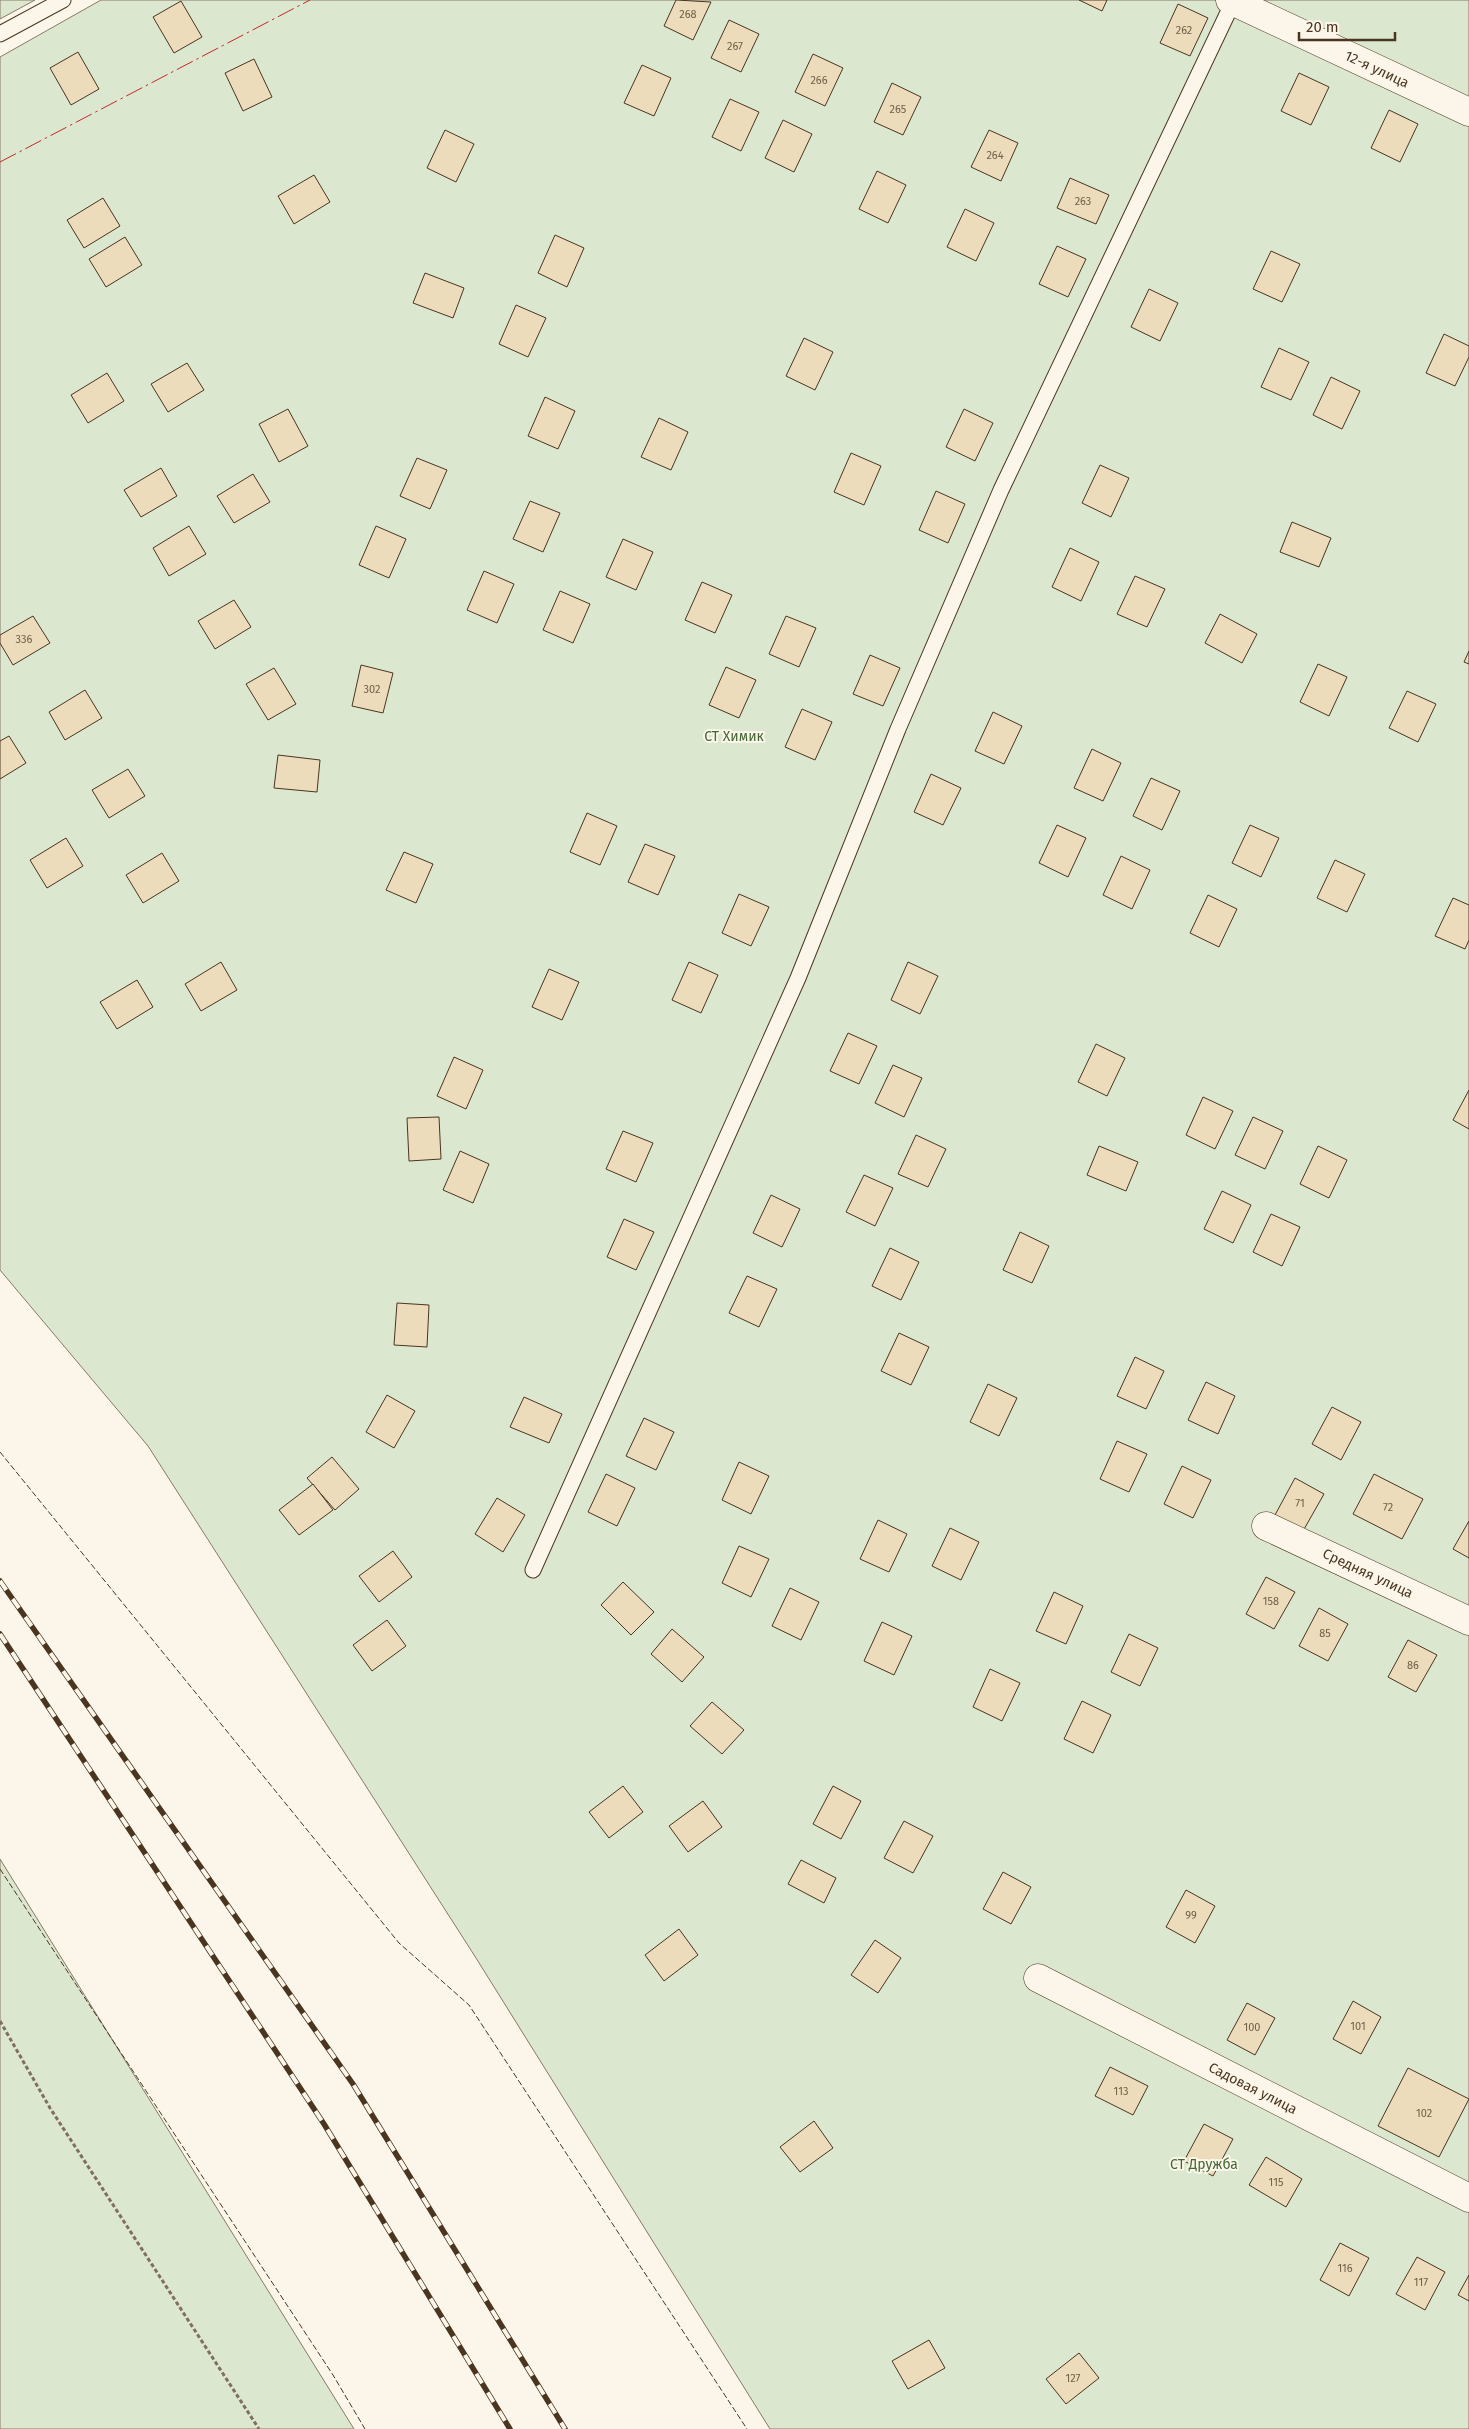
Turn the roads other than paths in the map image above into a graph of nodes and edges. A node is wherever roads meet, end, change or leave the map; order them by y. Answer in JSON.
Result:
{"nodes":[{"id":1,"x":63,"y":0,"type":"edge"},
{"id":2,"x":1232,"y":1,"type":"edge"},
{"id":3,"x":0,"y":34,"type":"edge"},
{"id":4,"x":1469,"y":112,"type":"edge"},
{"id":5,"x":1266,"y":1526,"type":"dead end"},
{"id":6,"x":532,"y":1570,"type":"dead end"},
{"id":7,"x":1469,"y":1621,"type":"edge"},
{"id":8,"x":1038,"y":1978,"type":"dead end"},
{"id":9,"x":1469,"y":2198,"type":"edge"}],
"edges":[{"from":1,"to":3,"type":"lane"},
{"from":2,"to":4,"type":"street","name":"12-я улица"},
{"from":2,"to":6,"type":"lane"},
{"from":5,"to":7,"type":"street","name":"Средняя улица"},
{"from":8,"to":9,"type":"street","name":"Садовая улица"}]}
